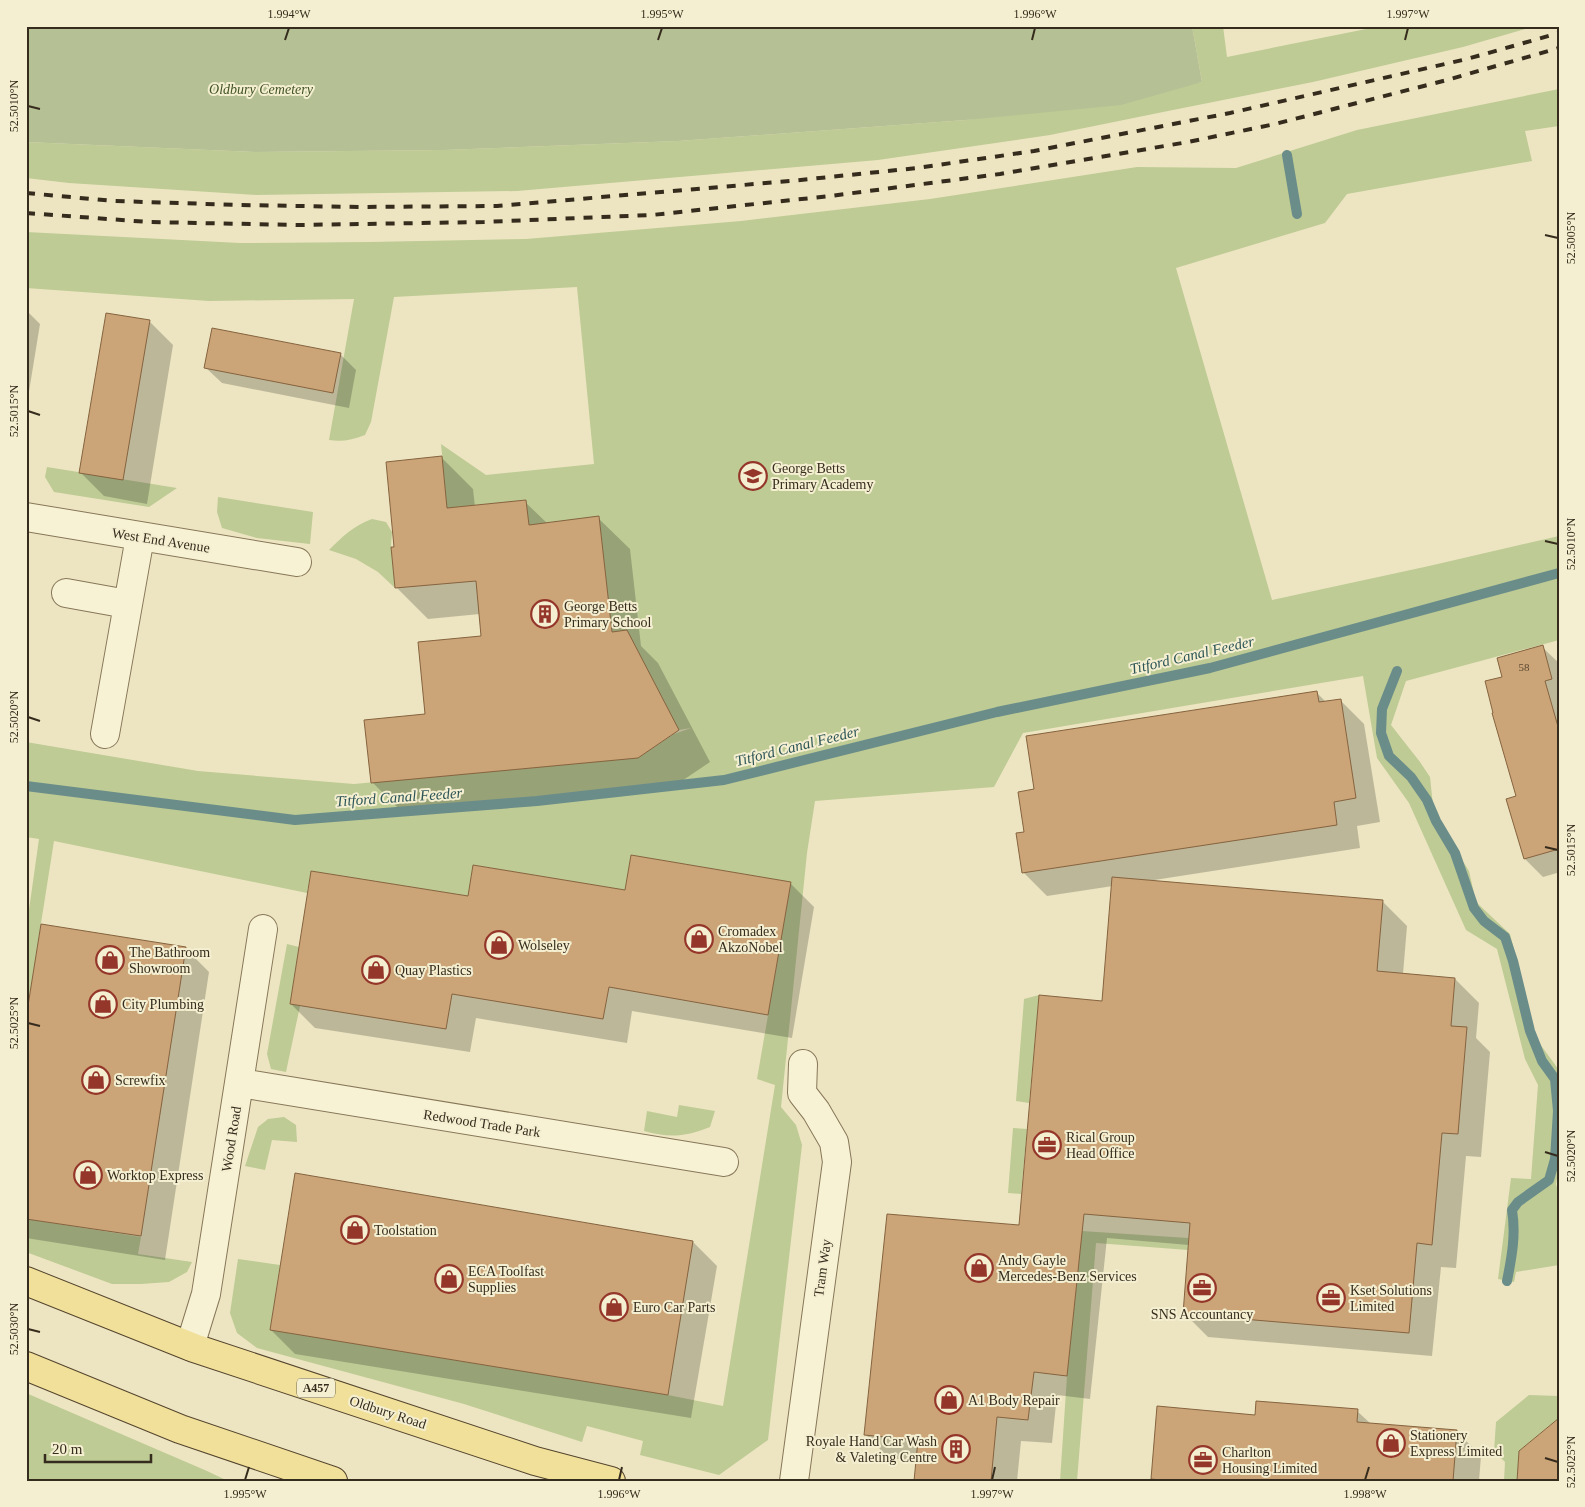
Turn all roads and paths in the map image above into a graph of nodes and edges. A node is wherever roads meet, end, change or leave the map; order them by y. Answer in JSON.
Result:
{"nodes":[{"id":1,"x":26,"y":517,"type":"edge"},
{"id":2,"x":140,"y":537,"type":"junction"},
{"id":3,"x":296,"y":562,"type":"dead end"},
{"id":4,"x":66,"y":593,"type":"dead end"},
{"id":5,"x":127,"y":604,"type":"junction"},
{"id":6,"x":105,"y":734,"type":"dead end"},
{"id":7,"x":263,"y":929,"type":"dead end"},
{"id":8,"x":803,"y":1064,"type":"dead end"},
{"id":9,"x":240,"y":1083,"type":"junction"},
{"id":10,"x":724,"y":1162,"type":"dead end"},
{"id":11,"x":26,"y":1281,"type":"edge"},
{"id":12,"x":190,"y":1346,"type":"junction"},
{"id":13,"x":26,"y":1366,"type":"edge"},
{"id":14,"x":535,"y":1461,"type":"junction"},
{"id":15,"x":333,"y":1481,"type":"edge"},
{"id":16,"x":569,"y":1481,"type":"edge"},
{"id":17,"x":612,"y":1481,"type":"edge"},
{"id":18,"x":794,"y":1481,"type":"edge"}],
"edges":[{"from":1,"to":2,"type":"street","name":"West End Avenue"},
{"from":2,"to":3,"type":"street","name":"West End Avenue"},
{"from":2,"to":5,"type":"street"},
{"from":4,"to":5,"type":"street"},
{"from":5,"to":6,"type":"street"},
{"from":7,"to":9,"type":"street","name":"Wood Road"},
{"from":8,"to":18,"type":"street","name":"Tram Way"},
{"from":9,"to":10,"type":"street","name":"Redwood Trade Park"},
{"from":9,"to":12,"type":"street","name":"Wood Road"},
{"from":11,"to":12,"type":"main road","name":"Oldbury Road","number":"A457"},
{"from":12,"to":14,"type":"main road","name":"Oldbury Road","number":"A457"},
{"from":13,"to":15,"type":"main road"},
{"from":14,"to":16,"type":"main road"},
{"from":14,"to":17,"type":"main road","name":"Oldbury Road","number":"A457"}]}
